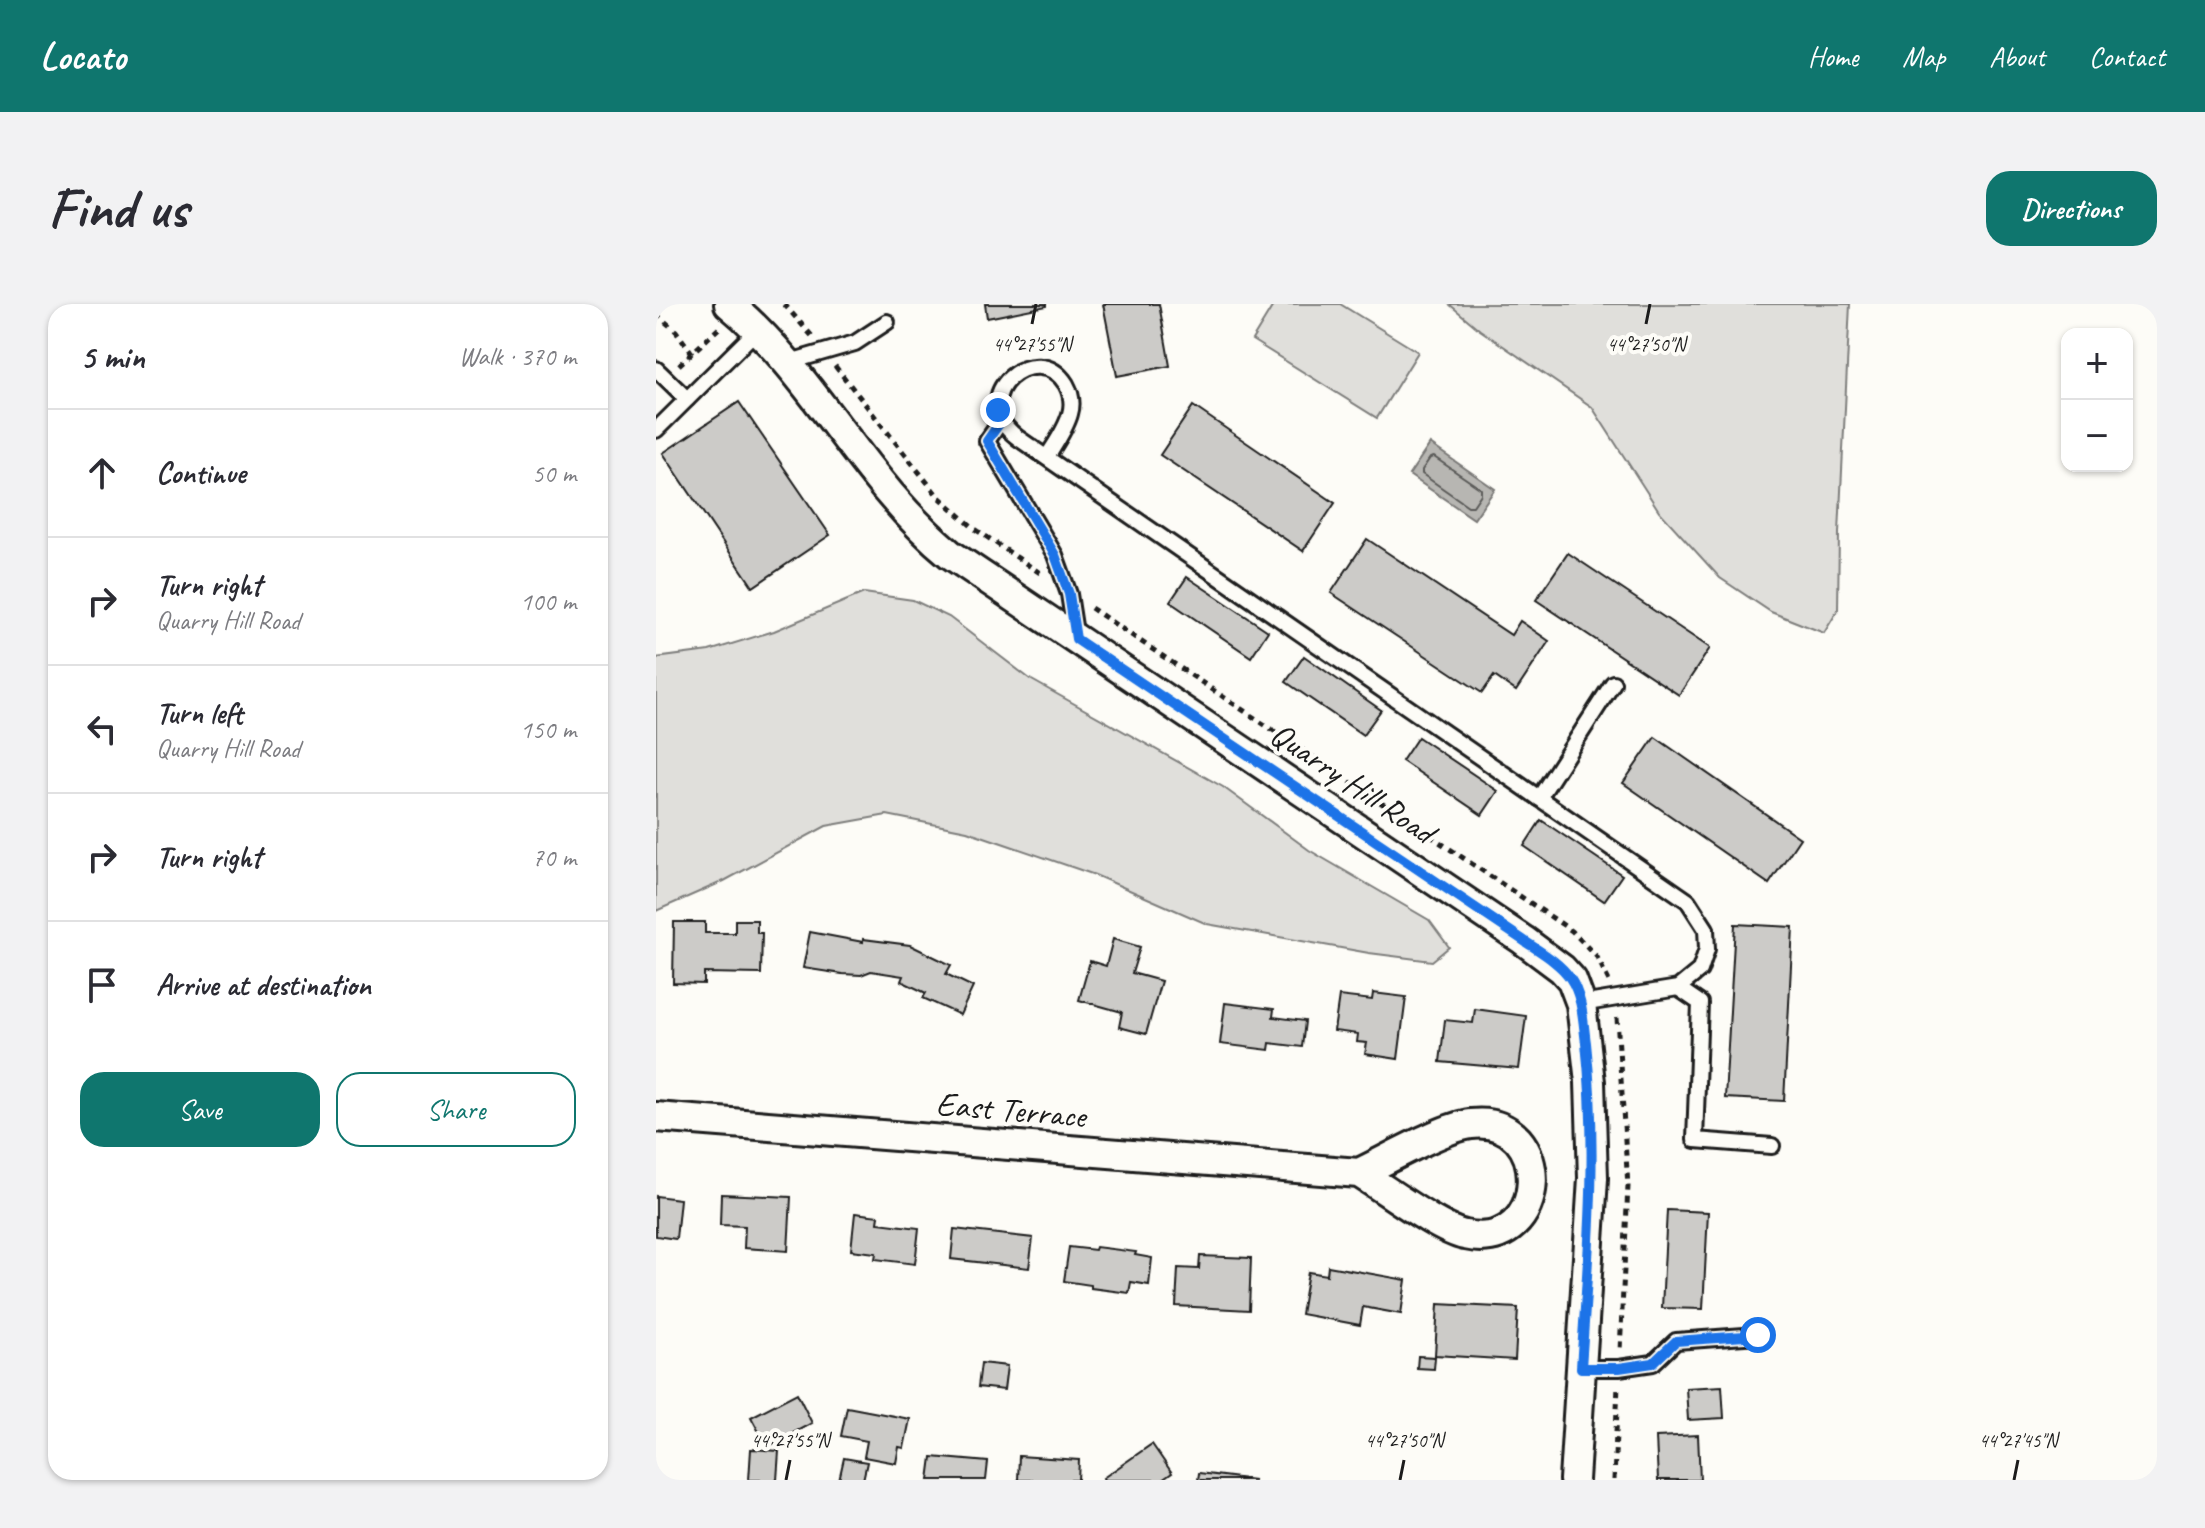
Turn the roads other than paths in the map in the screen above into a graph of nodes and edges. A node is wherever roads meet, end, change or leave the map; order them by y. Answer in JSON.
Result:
{"nodes":[{"id":1,"x":741,"y":315,"type":"edge"},
{"id":2,"x":887,"y":322,"type":"dead end"},
{"id":3,"x":786,"y":363,"type":"junction"},
{"id":4,"x":661,"y":374,"type":"edge"},
{"id":5,"x":687,"y":399,"type":"junction"},
{"id":6,"x":1001,"y":421,"type":"junction"},
{"id":7,"x":656,"y":430,"type":"edge"},
{"id":8,"x":1047,"y":457,"type":"junction"},
{"id":9,"x":1076,"y":639,"type":"junction"},
{"id":10,"x":1613,"y":683,"type":"dead end"},
{"id":11,"x":1539,"y":798,"type":"junction"},
{"id":12,"x":1678,"y":988,"type":"junction"},
{"id":13,"x":1581,"y":1004,"type":"junction"},
{"id":14,"x":656,"y":1117,"type":"edge"},
{"id":15,"x":1772,"y":1146,"type":"dead end"},
{"id":16,"x":1359,"y":1173,"type":"junction"},
{"id":17,"x":1758,"y":1335,"type":"dead end"},
{"id":18,"x":1581,"y":1368,"type":"junction"},
{"id":19,"x":1574,"y":1480,"type":"edge"}],
"edges":[{"from":1,"to":3,"type":"street","name":"Quarry Hill Road"},
{"from":1,"to":5,"type":"lane"},
{"from":2,"to":3,"type":"lane"},
{"from":3,"to":9,"type":"street","name":"Quarry Hill Road"},
{"from":4,"to":5,"type":"lane"},
{"from":5,"to":7,"type":"lane"},
{"from":6,"to":8,"type":"lane"},
{"from":6,"to":8,"type":"lane"},
{"from":6,"to":9,"type":"lane"},
{"from":8,"to":11,"type":"lane"},
{"from":9,"to":13,"type":"street","name":"Quarry Hill Road"},
{"from":10,"to":11,"type":"lane"},
{"from":11,"to":12,"type":"lane"},
{"from":12,"to":13,"type":"lane"},
{"from":12,"to":15,"type":"lane"},
{"from":13,"to":18,"type":"street","name":"Quarry Hill Road"},
{"from":14,"to":16,"type":"street","name":"East Terrace"},
{"from":16,"to":16,"type":"street","name":"East Terrace"},
{"from":17,"to":18,"type":"lane"},
{"from":18,"to":19,"type":"street","name":"Quarry Hill Road"}]}
